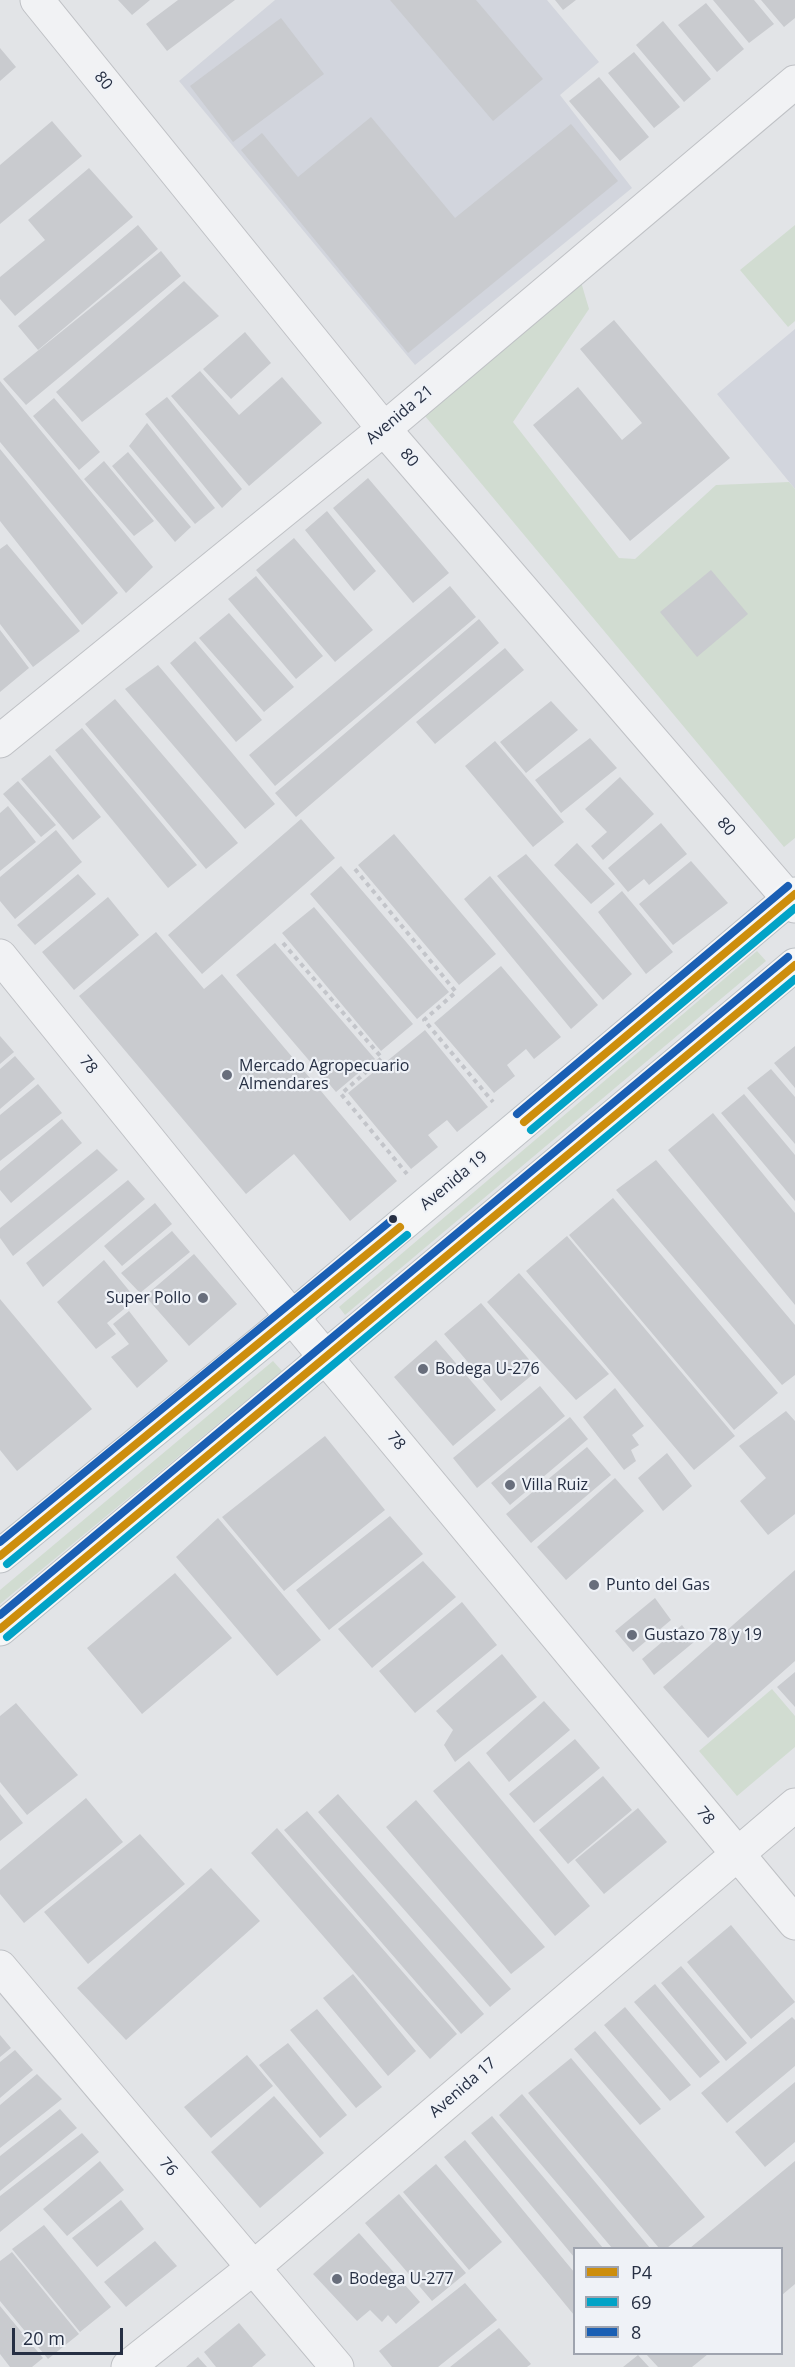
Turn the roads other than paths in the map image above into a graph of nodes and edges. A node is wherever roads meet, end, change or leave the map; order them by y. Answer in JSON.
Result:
{"nodes":[{"id":1,"x":37,"y":0,"type":"edge"},
{"id":2,"x":795,"y":82,"type":"edge"},
{"id":3,"x":384,"y":429,"type":"junction"},
{"id":4,"x":0,"y":741,"type":"edge"},
{"id":5,"x":793,"y":900,"type":"edge"},
{"id":6,"x":0,"y":956,"type":"edge"},
{"id":7,"x":795,"y":965,"type":"edge"},
{"id":8,"x":292,"y":1317,"type":"junction"},
{"id":9,"x":327,"y":1357,"type":"junction"},
{"id":10,"x":0,"y":1556,"type":"edge"},
{"id":11,"x":0,"y":1629,"type":"edge"},
{"id":12,"x":795,"y":1805,"type":"edge"},
{"id":13,"x":736,"y":1854,"type":"junction"},
{"id":14,"x":795,"y":1923,"type":"edge"},
{"id":15,"x":0,"y":1967,"type":"edge"},
{"id":16,"x":253,"y":2268,"type":"junction"},
{"id":17,"x":128,"y":2367,"type":"edge"},
{"id":18,"x":337,"y":2367,"type":"edge"}],
"edges":[{"from":1,"to":3,"type":"street","name":"80"},
{"from":2,"to":3,"type":"street","name":"Avenida 21"},
{"from":3,"to":4,"type":"street","name":"Avenida 21"},
{"from":3,"to":5,"type":"street","name":"80"},
{"from":5,"to":8,"type":"main road","name":"Avenida 19"},
{"from":6,"to":8,"type":"street","name":"78"},
{"from":7,"to":9,"type":"main road"},
{"from":8,"to":9,"type":"street","name":"78"},
{"from":8,"to":10,"type":"main road","name":"Avenida 19"},
{"from":9,"to":11,"type":"main road"},
{"from":9,"to":13,"type":"street","name":"78"},
{"from":12,"to":13,"type":"street","name":"Avenida 17"},
{"from":13,"to":14,"type":"street","name":"78"},
{"from":13,"to":16,"type":"street","name":"Avenida 17"},
{"from":15,"to":16,"type":"street","name":"76"},
{"from":16,"to":17,"type":"street","name":"Avenida 17"},
{"from":16,"to":18,"type":"street","name":"76"}]}
